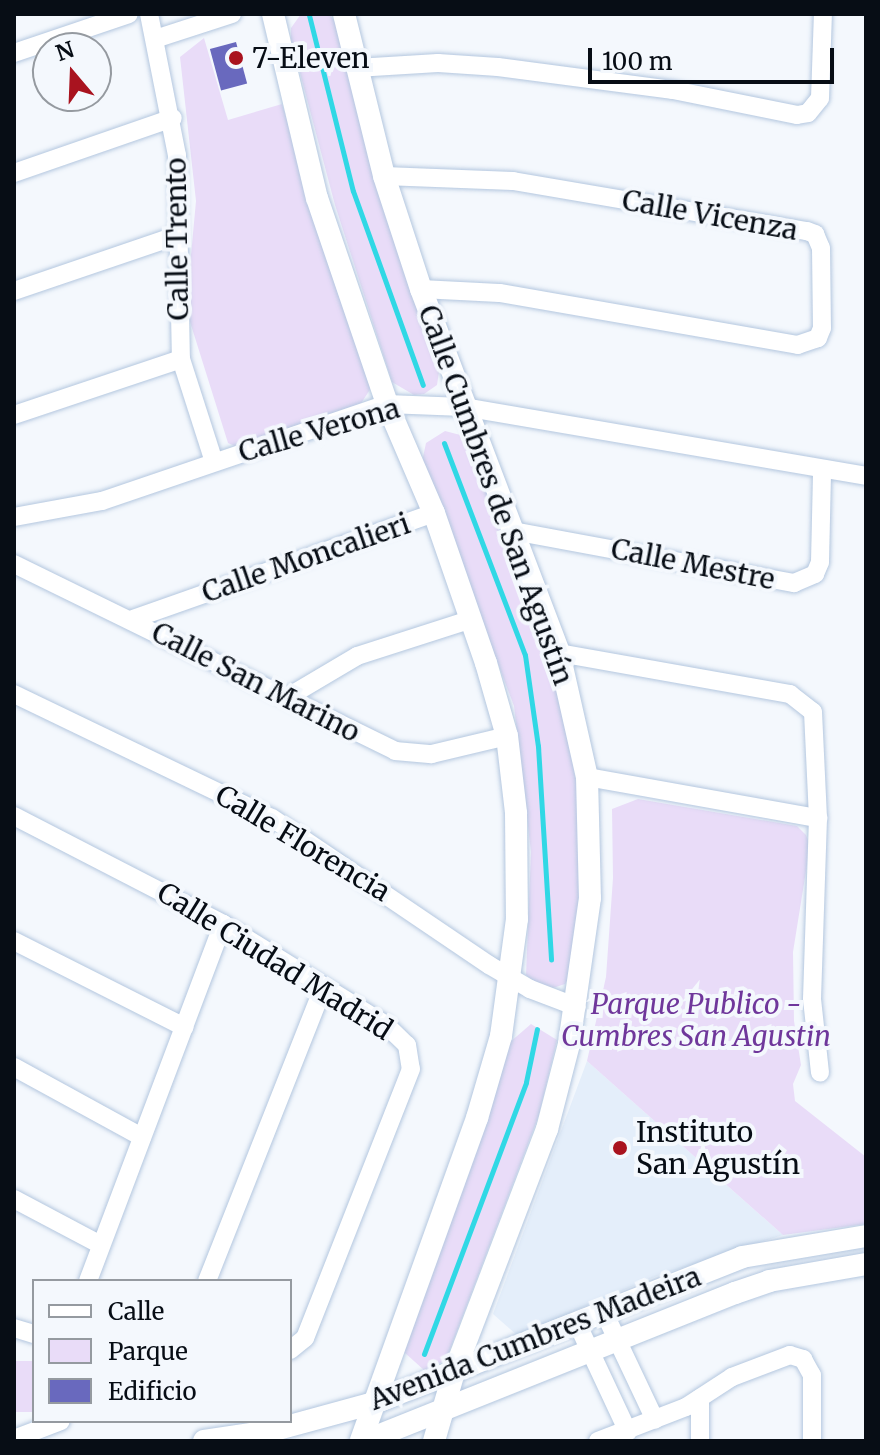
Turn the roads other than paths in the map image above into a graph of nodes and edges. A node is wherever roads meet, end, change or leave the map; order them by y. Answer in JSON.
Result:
{"nodes":[{"id":1,"x":129,"y":14,"type":"edge"},
{"id":2,"x":149,"y":14,"type":"edge"},
{"id":3,"x":232,"y":14,"type":"edge"},
{"id":4,"x":273,"y":14,"type":"edge"},
{"id":5,"x":344,"y":14,"type":"edge"},
{"id":6,"x":823,"y":14,"type":"edge"},
{"id":7,"x":155,"y":39,"type":"junction"},
{"id":8,"x":14,"y":53,"type":"edge"},
{"id":9,"x":356,"y":68,"type":"junction"},
{"id":10,"x":173,"y":118,"type":"junction"},
{"id":11,"x":14,"y":173,"type":"edge"},
{"id":12,"x":384,"y":176,"type":"junction"},
{"id":13,"x":176,"y":236,"type":"junction"},
{"id":14,"x":421,"y":289,"type":"junction"},
{"id":15,"x":14,"y":291,"type":"edge"},
{"id":16,"x":181,"y":359,"type":"junction"},
{"id":17,"x":387,"y":404,"type":"junction"},
{"id":18,"x":463,"y":407,"type":"junction"},
{"id":19,"x":14,"y":415,"type":"edge"},
{"id":20,"x":214,"y":462,"type":"junction"},
{"id":21,"x":822,"y":472,"type":"junction"},
{"id":22,"x":866,"y":476,"type":"edge"},
{"id":23,"x":434,"y":513,"type":"junction"},
{"id":24,"x":14,"y":517,"type":"edge"},
{"id":25,"x":513,"y":531,"type":"junction"},
{"id":26,"x":14,"y":564,"type":"edge"},
{"id":27,"x":133,"y":619,"type":"junction"},
{"id":28,"x":472,"y":619,"type":"junction"},
{"id":29,"x":559,"y":653,"type":"junction"},
{"id":30,"x":288,"y":697,"type":"junction"},
{"id":31,"x":16,"y":700,"type":"edge"},
{"id":32,"x":507,"y":736,"type":"junction"},
{"id":33,"x":587,"y":777,"type":"junction"},
{"id":34,"x":14,"y":816,"type":"edge"},
{"id":35,"x":818,"y":818,"type":"junction"},
{"id":36,"x":223,"y":924,"type":"junction"},
{"id":37,"x":14,"y":941,"type":"edge"},
{"id":38,"x":512,"y":979,"type":"junction"},
{"id":39,"x":324,"y":986,"type":"junction"},
{"id":40,"x":577,"y":1007,"type":"junction"},
{"id":41,"x":184,"y":1027,"type":"junction"},
{"id":42,"x":14,"y":1067,"type":"edge"},
{"id":43,"x":820,"y":1073,"type":"dead end"},
{"id":44,"x":142,"y":1137,"type":"junction"},
{"id":45,"x":14,"y":1199,"type":"edge"},
{"id":46,"x":866,"y":1236,"type":"edge"},
{"id":47,"x":101,"y":1245,"type":"junction"},
{"id":48,"x":866,"y":1264,"type":"edge"},
{"id":49,"x":89,"y":1279,"type":"edge"},
{"id":50,"x":208,"y":1279,"type":"edge"},
{"id":51,"x":604,"y":1312,"type":"junction"},
{"id":52,"x":577,"y":1323,"type":"junction"},
{"id":53,"x":616,"y":1340,"type":"junction"},
{"id":54,"x":292,"y":1348,"type":"edge"},
{"id":55,"x":590,"y":1350,"type":"junction"},
{"id":56,"x":454,"y":1372,"type":"junction"},
{"id":57,"x":700,"y":1398,"type":"junction"},
{"id":58,"x":374,"y":1403,"type":"junction"},
{"id":59,"x":440,"y":1412,"type":"junction"},
{"id":60,"x":655,"y":1420,"type":"junction"},
{"id":61,"x":292,"y":1421,"type":"edge"},
{"id":62,"x":56,"y":1423,"type":"edge"},
{"id":63,"x":284,"y":1423,"type":"edge"},
{"id":64,"x":244,"y":1432,"type":"edge"},
{"id":65,"x":628,"y":1432,"type":"junction"},
{"id":66,"x":14,"y":1439,"type":"edge"},
{"id":67,"x":204,"y":1441,"type":"edge"},
{"id":68,"x":363,"y":1441,"type":"edge"},
{"id":69,"x":434,"y":1441,"type":"edge"},
{"id":70,"x":598,"y":1441,"type":"edge"},
{"id":71,"x":700,"y":1441,"type":"edge"},
{"id":72,"x":812,"y":1441,"type":"edge"}],
"edges":[{"from":1,"to":8,"type":"street"},
{"from":2,"to":7,"type":"street","name":"Calle Trento"},
{"from":3,"to":7,"type":"street"},
{"from":4,"to":17,"type":"street"},
{"from":5,"to":9,"type":"street","name":"Calle Cumbres de San Agustín"},
{"from":6,"to":9,"type":"street"},
{"from":7,"to":10,"type":"street","name":"Calle Trento"},
{"from":9,"to":12,"type":"street","name":"Calle Cumbres de San Agustín"},
{"from":10,"to":11,"type":"street"},
{"from":10,"to":13,"type":"street","name":"Calle Trento"},
{"from":12,"to":14,"type":"street","name":"Calle Cumbres de San Agustín"},
{"from":12,"to":14,"type":"street","name":"Calle Vicenza"},
{"from":13,"to":15,"type":"street"},
{"from":13,"to":16,"type":"street","name":"Calle Trento"},
{"from":14,"to":18,"type":"street","name":"Calle Cumbres de San Agustín"},
{"from":16,"to":19,"type":"street"},
{"from":16,"to":20,"type":"street","name":"Calle Trento"},
{"from":17,"to":18,"type":"street","name":"Calle Verona"},
{"from":17,"to":20,"type":"street","name":"Calle Verona"},
{"from":17,"to":23,"type":"street"},
{"from":18,"to":21,"type":"street","name":"Calle Verona"},
{"from":18,"to":25,"type":"street","name":"Calle Cumbres de San Agustín"},
{"from":20,"to":24,"type":"street","name":"Calle Verona"},
{"from":21,"to":22,"type":"street","name":"Calle Verona"},
{"from":21,"to":25,"type":"street","name":"Calle Mestre"},
{"from":23,"to":27,"type":"street","name":"Calle Moncalieri"},
{"from":23,"to":28,"type":"street"},
{"from":25,"to":29,"type":"street","name":"Calle Cumbres de San Agustín"},
{"from":26,"to":27,"type":"street","name":"Calle San Marino"},
{"from":27,"to":30,"type":"street","name":"Calle San Marino"},
{"from":28,"to":30,"type":"street"},
{"from":28,"to":32,"type":"street"},
{"from":29,"to":33,"type":"street","name":"Calle Cumbres de San Agustín"},
{"from":29,"to":35,"type":"street"},
{"from":30,"to":32,"type":"street","name":"Calle San Marino"},
{"from":31,"to":38,"type":"street","name":"Calle Florencia"},
{"from":32,"to":38,"type":"street"},
{"from":33,"to":35,"type":"street"},
{"from":33,"to":40,"type":"street","name":"Calle Cumbres de San Agustín"},
{"from":34,"to":36,"type":"street","name":"Calle Ciudad Madrid"},
{"from":35,"to":43,"type":"street"},
{"from":36,"to":39,"type":"street","name":"Calle Ciudad Madrid"},
{"from":36,"to":41,"type":"street"},
{"from":37,"to":41,"type":"street"},
{"from":38,"to":40,"type":"street","name":"Calle Florencia"},
{"from":38,"to":58,"type":"street"},
{"from":39,"to":50,"type":"street"},
{"from":39,"to":54,"type":"street","name":"Calle Ciudad Madrid"},
{"from":40,"to":56,"type":"street","name":"Calle Cumbres de San Agustín"},
{"from":41,"to":44,"type":"street"},
{"from":42,"to":44,"type":"street"},
{"from":44,"to":47,"type":"street"},
{"from":45,"to":47,"type":"street"},
{"from":46,"to":51,"type":"street","name":"Avenida Cumbres Madeira"},
{"from":47,"to":49,"type":"street"},
{"from":48,"to":53,"type":"street","name":"Avenida Cumbres Madeira"},
{"from":51,"to":52,"type":"street","name":"Avenida Cumbres Madeira"},
{"from":51,"to":53,"type":"street"},
{"from":52,"to":55,"type":"street"},
{"from":52,"to":56,"type":"street","name":"Avenida Cumbres Madeira"},
{"from":53,"to":55,"type":"street","name":"Avenida Cumbres Madeira"},
{"from":53,"to":60,"type":"street"},
{"from":55,"to":59,"type":"street","name":"Avenida Cumbres Madeira"},
{"from":55,"to":65,"type":"street"},
{"from":56,"to":58,"type":"street","name":"Avenida Cumbres Madeira"},
{"from":56,"to":59,"type":"street","name":"Calle Cumbres de San Agustín"},
{"from":57,"to":60,"type":"street"},
{"from":57,"to":71,"type":"street"},
{"from":57,"to":72,"type":"street"},
{"from":58,"to":61,"type":"street","name":"Avenida Cumbres Madeira"},
{"from":58,"to":68,"type":"street"},
{"from":59,"to":68,"type":"street","name":"Avenida Cumbres Madeira"},
{"from":59,"to":69,"type":"street","name":"Calle Cumbres de San Agustín"},
{"from":60,"to":65,"type":"street"},
{"from":62,"to":66,"type":"street"},
{"from":63,"to":64,"type":"street","name":"Avenida Cumbres Madeira"},
{"from":64,"to":67,"type":"street","name":"Avenida Cumbres Madeira"},
{"from":65,"to":70,"type":"street"}]}
